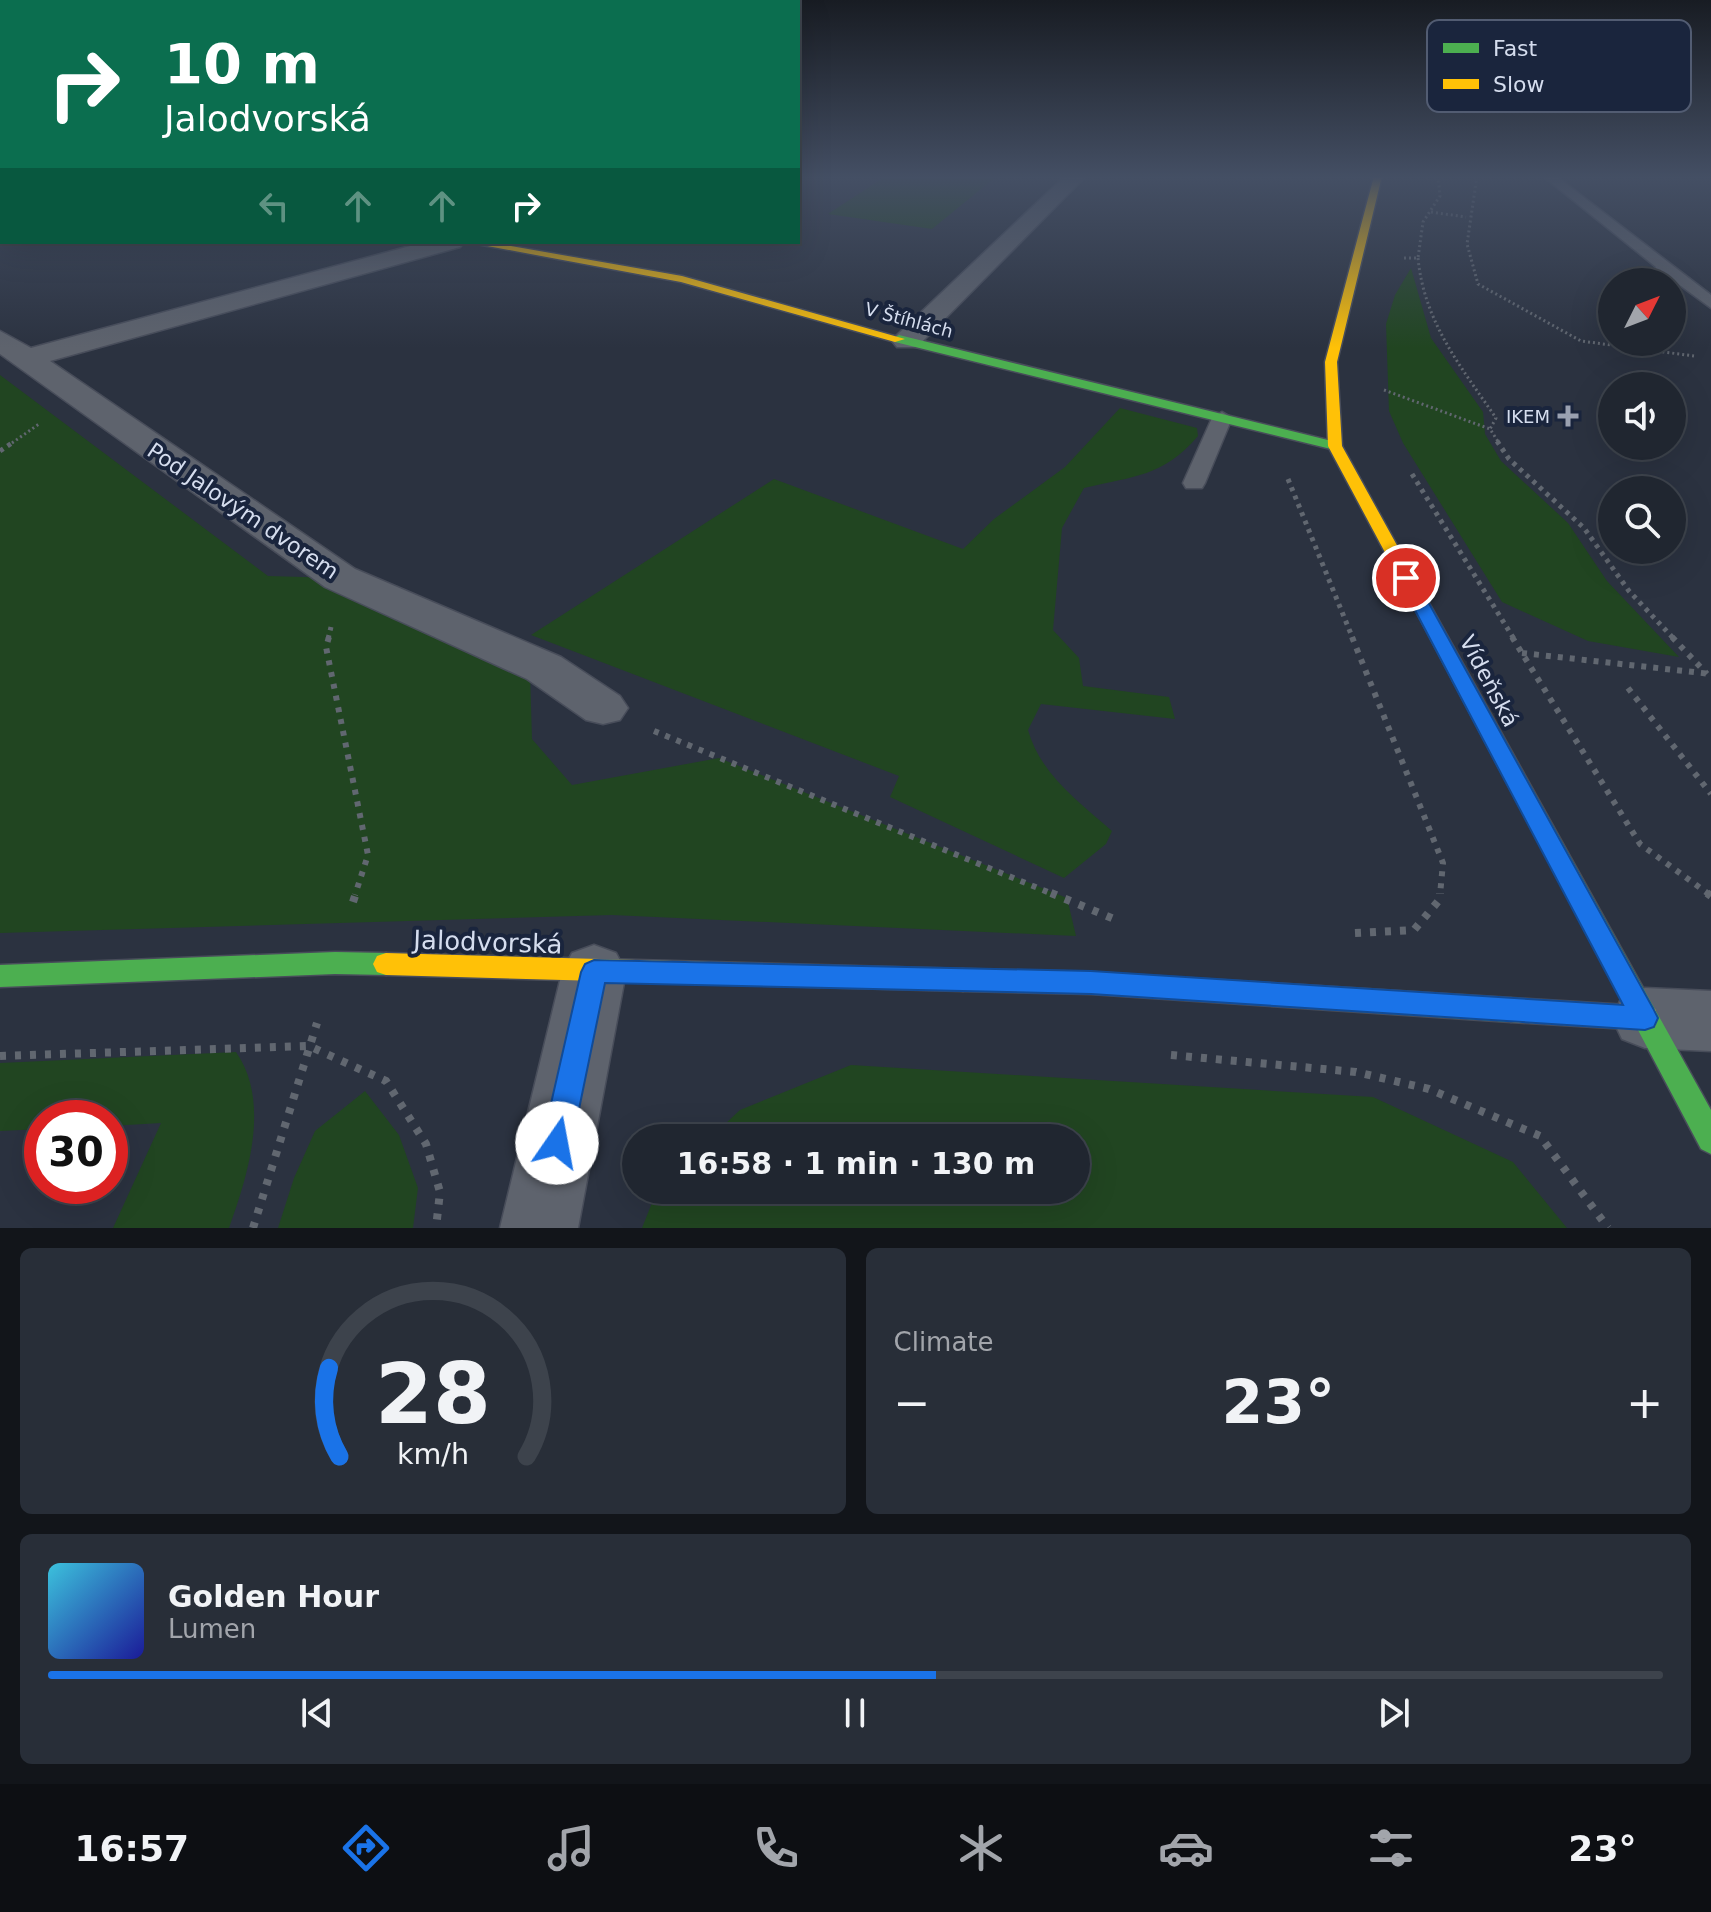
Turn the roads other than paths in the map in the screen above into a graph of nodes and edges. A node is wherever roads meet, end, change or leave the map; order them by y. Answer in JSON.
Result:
{"nodes":[{"id":1,"x":1017,"y":233,"type":"edge"},
{"id":2,"x":1364,"y":233,"type":"edge"},
{"id":3,"x":1622,"y":233,"type":"edge"},
{"id":4,"x":444,"y":244,"type":"edge"},
{"id":5,"x":482,"y":244,"type":"edge"},
{"id":6,"x":1664,"y":266,"type":"junction"},
{"id":7,"x":1711,"y":283,"type":"edge"},
{"id":8,"x":1711,"y":303,"type":"edge"},
{"id":9,"x":907,"y":341,"type":"junction"},
{"id":10,"x":12,"y":349,"type":"edge"},
{"id":11,"x":1222,"y":418,"type":"junction"},
{"id":12,"x":1335,"y":446,"type":"junction"},
{"id":13,"x":1194,"y":483,"type":"dead end"},
{"id":14,"x":603,"y":708,"type":"road end"},
{"id":15,"x":594,"y":972,"type":"junction"},
{"id":16,"x":0,"y":976,"type":"edge"},
{"id":17,"x":1645,"y":1018,"type":"junction"},
{"id":18,"x":1711,"y":1021,"type":"edge"},
{"id":19,"x":1711,"y":1139,"type":"edge"},
{"id":20,"x":539,"y":1228,"type":"edge"}],
"edges":[{"from":1,"to":9,"type":"street"},
{"from":2,"to":12,"type":"street","name":"Vídeňská"},
{"from":3,"to":6,"type":"lane"},
{"from":4,"to":10,"type":"street","name":"Pod Jalovým dvorem"},
{"from":5,"to":9,"type":"street","name":"V Štíhlách"},
{"from":6,"to":7,"type":"lane"},
{"from":6,"to":8,"type":"lane"},
{"from":9,"to":11,"type":"street","name":"V Štíhlách"},
{"from":10,"to":14,"type":"street","name":"Pod Jalovým dvorem"},
{"from":11,"to":12,"type":"street","name":"V Štíhlách"},
{"from":11,"to":13,"type":"lane"},
{"from":12,"to":17,"type":"street","name":"Vídeňská"},
{"from":15,"to":16,"type":"street","name":"Jalodvorská"},
{"from":15,"to":17,"type":"street","name":"Jalodvorská"},
{"from":15,"to":20,"type":"street"},
{"from":17,"to":18,"type":"street"},
{"from":17,"to":19,"type":"street","name":"Vídeňská"}]}
